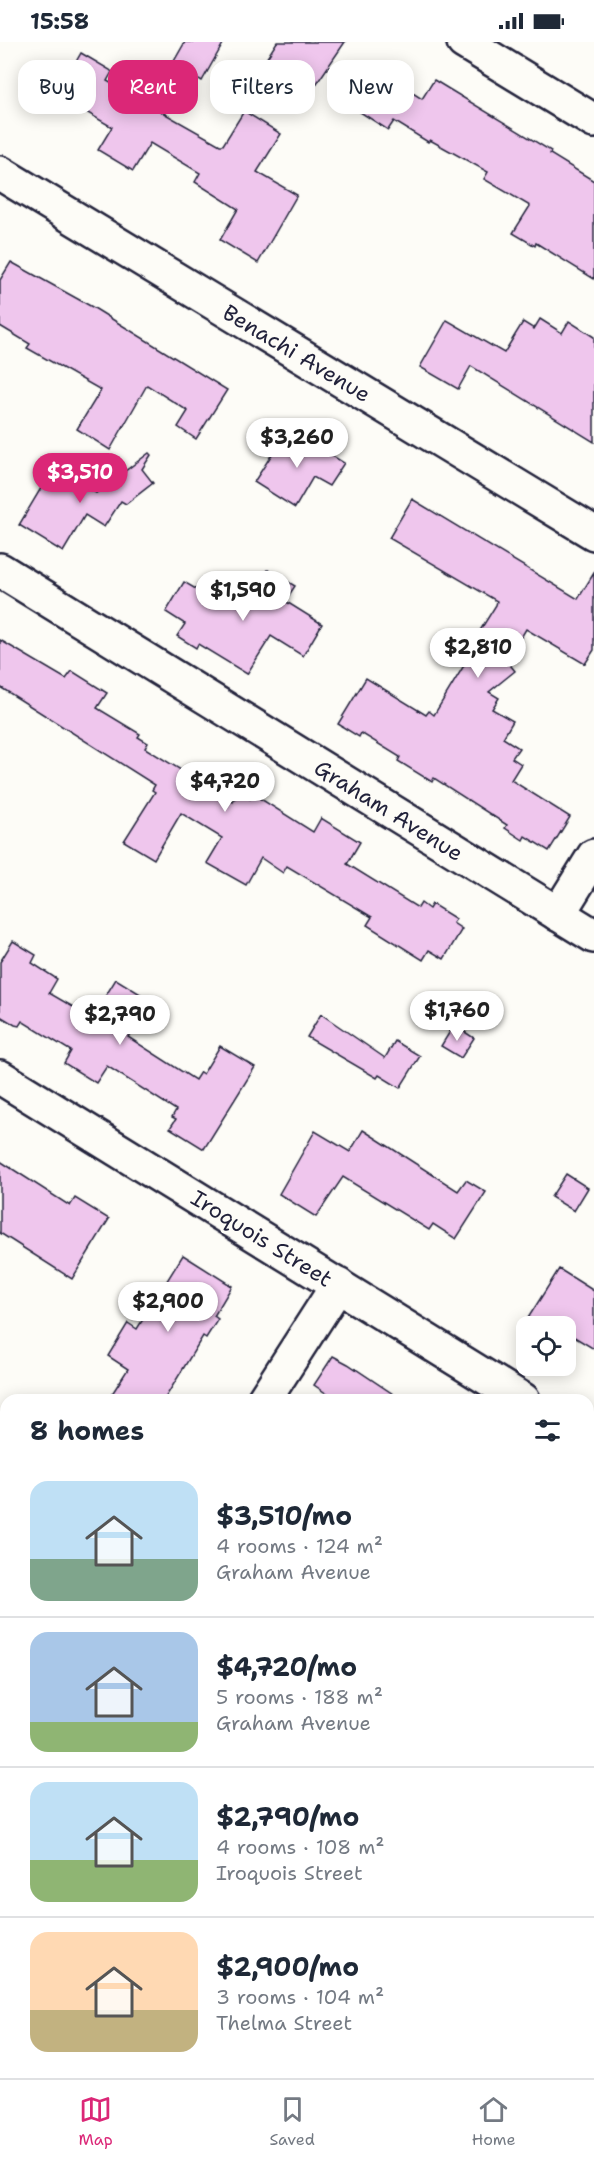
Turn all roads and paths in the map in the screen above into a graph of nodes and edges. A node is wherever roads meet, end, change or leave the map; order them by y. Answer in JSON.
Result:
{"nodes":[{"id":1,"x":464,"y":42,"type":"edge"},
{"id":2,"x":594,"y":121,"type":"edge"},
{"id":3,"x":0,"y":173,"type":"edge"},
{"id":4,"x":594,"y":533,"type":"edge"},
{"id":5,"x":0,"y":570,"type":"edge"},
{"id":6,"x":594,"y":856,"type":"edge"},
{"id":7,"x":558,"y":914,"type":"junction"},
{"id":8,"x":594,"y":936,"type":"edge"},
{"id":9,"x":0,"y":1077,"type":"edge"},
{"id":10,"x":338,"y":1285,"type":"junction"},
{"id":11,"x":268,"y":1394,"type":"edge"},
{"id":12,"x":513,"y":1394,"type":"edge"}],
"edges":[{"from":1,"to":2,"type":"street"},
{"from":3,"to":4,"type":"street","name":"Benachi Avenue"},
{"from":5,"to":7,"type":"street","name":"Graham Avenue"},
{"from":6,"to":7,"type":"street"},
{"from":7,"to":8,"type":"street","name":"Graham Avenue"},
{"from":9,"to":10,"type":"street","name":"Iroquois Street"},
{"from":10,"to":11,"type":"street"},
{"from":10,"to":12,"type":"street","name":"Iroquois Street"}]}
